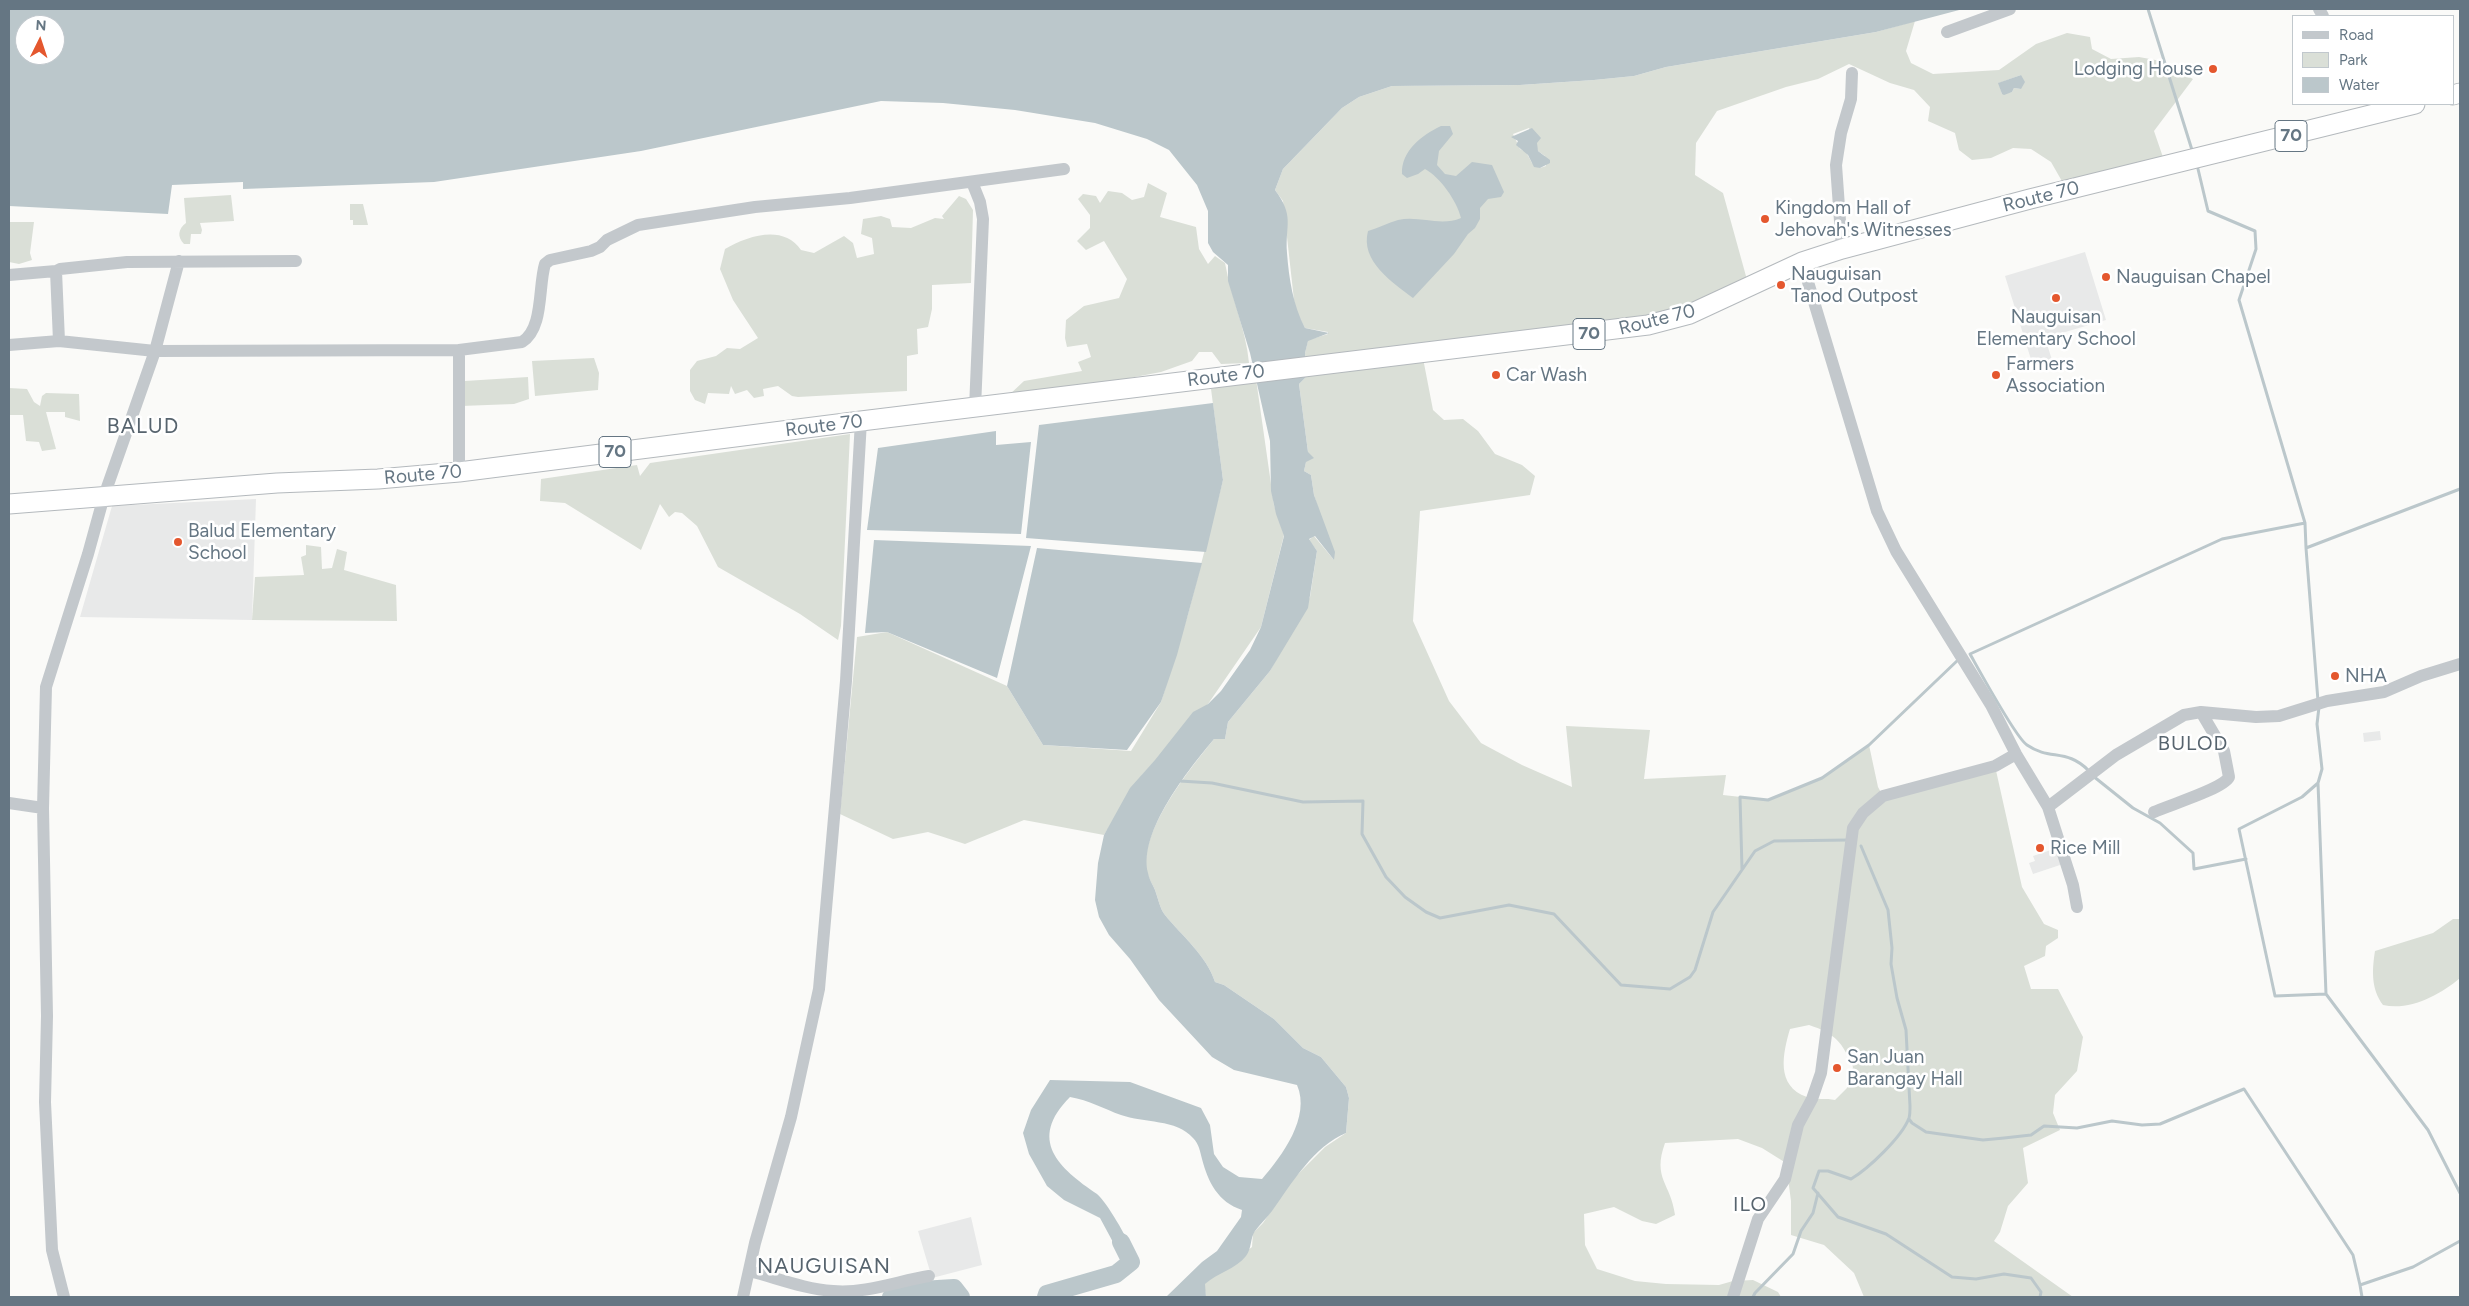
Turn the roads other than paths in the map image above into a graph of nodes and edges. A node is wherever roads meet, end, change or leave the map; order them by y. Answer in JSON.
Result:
{"nodes":[{"id":1,"x":2010,"y":9,"type":"edge"},
{"id":2,"x":1947,"y":32,"type":"dead end"},
{"id":3,"x":1852,"y":74,"type":"dead end"},
{"id":4,"x":2406,"y":105,"type":"edge"},
{"id":5,"x":2364,"y":110,"type":"edge"},
{"id":6,"x":1064,"y":169,"type":"dead end"},
{"id":7,"x":972,"y":182,"type":"junction"},
{"id":8,"x":1842,"y":249,"type":"junction"},
{"id":9,"x":296,"y":260,"type":"dead end"},
{"id":10,"x":179,"y":261,"type":"junction"},
{"id":11,"x":1802,"y":262,"type":"junction"},
{"id":12,"x":56,"y":271,"type":"junction"},
{"id":13,"x":9,"y":275,"type":"edge"},
{"id":14,"x":59,"y":341,"type":"junction"},
{"id":15,"x":9,"y":344,"type":"edge"},
{"id":16,"x":459,"y":350,"type":"junction"},
{"id":17,"x":154,"y":351,"type":"junction"},
{"id":18,"x":975,"y":408,"type":"junction"},
{"id":19,"x":861,"y":421,"type":"junction"},
{"id":20,"x":459,"y":472,"type":"junction"},
{"id":21,"x":104,"y":496,"type":"junction"},
{"id":22,"x":9,"y":504,"type":"edge"},
{"id":23,"x":2460,"y":664,"type":"edge"},
{"id":24,"x":2201,"y":712,"type":"junction"},
{"id":25,"x":2016,"y":754,"type":"junction"},
{"id":26,"x":9,"y":803,"type":"edge"},
{"id":27,"x":2048,"y":807,"type":"junction"},
{"id":28,"x":43,"y":808,"type":"junction"},
{"id":29,"x":2154,"y":812,"type":"dead end"},
{"id":30,"x":2077,"y":907,"type":"dead end"},
{"id":31,"x":750,"y":1271,"type":"junction"},
{"id":32,"x":929,"y":1276,"type":"dead end"},
{"id":33,"x":64,"y":1297,"type":"edge"},
{"id":34,"x":743,"y":1297,"type":"edge"},
{"id":35,"x":1733,"y":1297,"type":"edge"}],
"edges":[{"from":1,"to":2,"type":"street"},
{"from":3,"to":8,"type":"street"},
{"from":4,"to":5,"type":"highway","name":"Route 70","number":"70"},
{"from":5,"to":8,"type":"highway","name":"Route 70","number":"70"},
{"from":6,"to":7,"type":"street"},
{"from":7,"to":16,"type":"street"},
{"from":7,"to":18,"type":"street"},
{"from":8,"to":11,"type":"highway","name":"Route 70","number":"70"},
{"from":9,"to":10,"type":"street"},
{"from":10,"to":12,"type":"street"},
{"from":10,"to":17,"type":"street"},
{"from":11,"to":18,"type":"highway","name":"Route 70","number":"70"},
{"from":11,"to":25,"type":"street"},
{"from":12,"to":13,"type":"street"},
{"from":12,"to":14,"type":"street"},
{"from":14,"to":15,"type":"street"},
{"from":14,"to":17,"type":"street"},
{"from":16,"to":17,"type":"street"},
{"from":16,"to":20,"type":"street"},
{"from":17,"to":21,"type":"street"},
{"from":18,"to":19,"type":"highway","name":"Route 70","number":"70"},
{"from":19,"to":20,"type":"highway","name":"Route 70","number":"70"},
{"from":19,"to":31,"type":"street"},
{"from":20,"to":21,"type":"highway","name":"Route 70","number":"70"},
{"from":21,"to":22,"type":"highway","name":"Route 70","number":"70"},
{"from":21,"to":28,"type":"street"},
{"from":23,"to":24,"type":"street"},
{"from":24,"to":27,"type":"street"},
{"from":24,"to":29,"type":"street"},
{"from":25,"to":27,"type":"street"},
{"from":25,"to":35,"type":"street"},
{"from":26,"to":28,"type":"street"},
{"from":27,"to":30,"type":"street"},
{"from":28,"to":33,"type":"street"},
{"from":31,"to":32,"type":"street"},
{"from":31,"to":34,"type":"street"}]}
